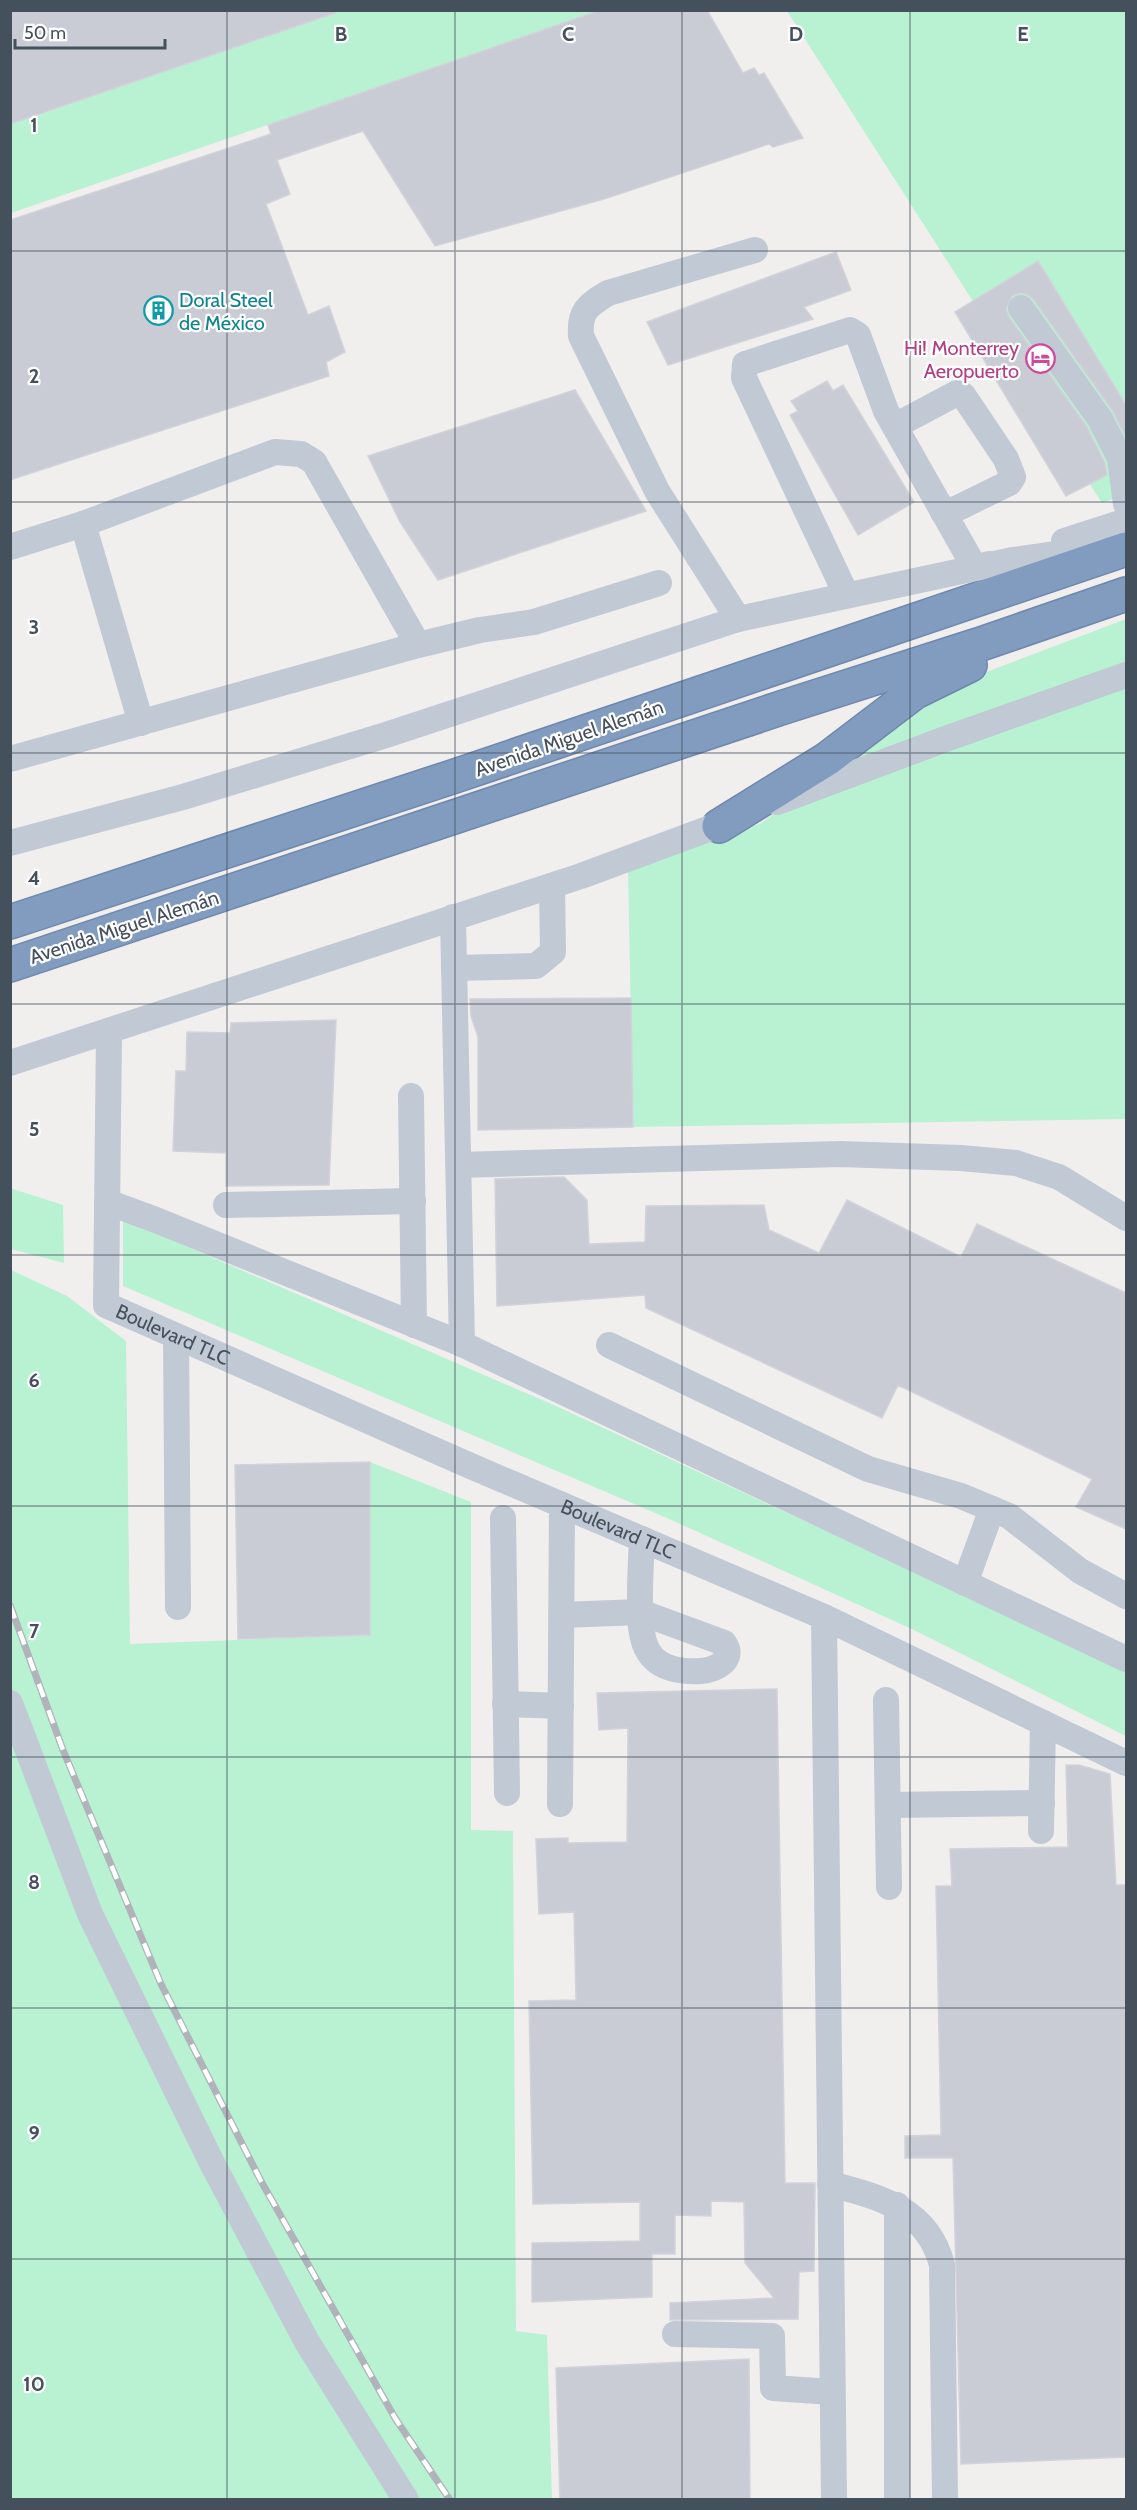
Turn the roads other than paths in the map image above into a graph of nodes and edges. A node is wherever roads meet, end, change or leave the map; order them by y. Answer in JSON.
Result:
{"nodes":[{"id":1,"x":754,"y":250,"type":"dead end"},
{"id":2,"x":1021,"y":308,"type":"dead end"},
{"id":3,"x":895,"y":426,"type":"junction"},
{"id":4,"x":1126,"y":504,"type":"edge"},
{"id":5,"x":943,"y":512,"type":"junction"},
{"id":6,"x":1126,"y":521,"type":"edge"},
{"id":7,"x":83,"y":524,"type":"junction"},
{"id":8,"x":1126,"y":543,"type":"edge"},
{"id":9,"x":10,"y":547,"type":"edge"},
{"id":10,"x":1126,"y":549,"type":"edge"},
{"id":11,"x":975,"y":568,"type":"junction"},
{"id":12,"x":658,"y":583,"type":"dead end"},
{"id":13,"x":846,"y":594,"type":"junction"},
{"id":14,"x":1126,"y":594,"type":"edge"},
{"id":15,"x":1126,"y":600,"type":"edge"},
{"id":16,"x":738,"y":619,"type":"junction"},
{"id":17,"x":418,"y":645,"type":"junction"},
{"id":18,"x":1126,"y":675,"type":"edge"},
{"id":19,"x":141,"y":723,"type":"junction"},
{"id":20,"x":10,"y":759,"type":"edge"},
{"id":21,"x":719,"y":826,"type":"junction"},
{"id":22,"x":10,"y":843,"type":"edge"},
{"id":23,"x":552,"y":886,"type":"junction"},
{"id":24,"x":453,"y":917,"type":"junction"},
{"id":25,"x":10,"y":922,"type":"edge"},
{"id":26,"x":10,"y":965,"type":"edge"},
{"id":27,"x":454,"y":968,"type":"junction"},
{"id":28,"x":109,"y":1032,"type":"junction"},
{"id":29,"x":10,"y":1063,"type":"edge"},
{"id":30,"x":411,"y":1096,"type":"dead end"},
{"id":31,"x":459,"y":1165,"type":"junction"},
{"id":32,"x":412,"y":1201,"type":"junction"},
{"id":33,"x":107,"y":1203,"type":"junction"},
{"id":34,"x":226,"y":1205,"type":"dead end"},
{"id":35,"x":1126,"y":1218,"type":"edge"},
{"id":36,"x":414,"y":1324,"type":"junction"},
{"id":37,"x":176,"y":1335,"type":"junction"},
{"id":38,"x":462,"y":1344,"type":"junction"},
{"id":39,"x":609,"y":1346,"type":"dead end"},
{"id":40,"x":562,"y":1505,"type":"junction"},
{"id":41,"x":992,"y":1509,"type":"junction"},
{"id":42,"x":502,"y":1518,"type":"dead end"},
{"id":43,"x":642,"y":1539,"type":"junction"},
{"id":44,"x":965,"y":1583,"type":"junction"},
{"id":45,"x":1126,"y":1596,"type":"edge"},
{"id":46,"x":178,"y":1607,"type":"dead end"},
{"id":47,"x":562,"y":1615,"type":"junction"},
{"id":48,"x":824,"y":1617,"type":"junction"},
{"id":49,"x":1126,"y":1659,"type":"edge"},
{"id":50,"x":886,"y":1700,"type":"dead end"},
{"id":51,"x":10,"y":1703,"type":"edge"},
{"id":52,"x":505,"y":1704,"type":"junction"},
{"id":53,"x":561,"y":1706,"type":"junction"},
{"id":54,"x":1043,"y":1723,"type":"junction"},
{"id":55,"x":1126,"y":1763,"type":"edge"},
{"id":56,"x":507,"y":1793,"type":"dead end"},
{"id":57,"x":1041,"y":1803,"type":"junction"},
{"id":58,"x":560,"y":1804,"type":"dead end"},
{"id":59,"x":889,"y":1805,"type":"junction"},
{"id":60,"x":1041,"y":1831,"type":"dead end"},
{"id":61,"x":890,"y":1887,"type":"dead end"},
{"id":62,"x":830,"y":2184,"type":"junction"},
{"id":63,"x":897,"y":2205,"type":"junction"},
{"id":64,"x":675,"y":2334,"type":"dead end"},
{"id":65,"x":832,"y":2392,"type":"junction"},
{"id":66,"x":406,"y":2499,"type":"edge"},
{"id":67,"x":834,"y":2499,"type":"edge"},
{"id":68,"x":897,"y":2499,"type":"edge"},
{"id":69,"x":945,"y":2499,"type":"edge"}],
"edges":[{"from":1,"to":16,"type":"street"},
{"from":2,"to":4,"type":"street"},
{"from":3,"to":5,"type":"street"},
{"from":3,"to":5,"type":"street"},
{"from":3,"to":13,"type":"street"},
{"from":5,"to":11,"type":"street"},
{"from":6,"to":11,"type":"street"},
{"from":7,"to":9,"type":"street"},
{"from":7,"to":17,"type":"street"},
{"from":7,"to":19,"type":"street"},
{"from":8,"to":11,"type":"street"},
{"from":10,"to":25,"type":"highway","name":"Avenida Miguel Alemán"},
{"from":11,"to":13,"type":"street"},
{"from":12,"to":17,"type":"street"},
{"from":13,"to":16,"type":"street"},
{"from":14,"to":26,"type":"highway","name":"Avenida Miguel Alemán"},
{"from":15,"to":21,"type":"highway"},
{"from":16,"to":22,"type":"street"},
{"from":17,"to":19,"type":"street"},
{"from":18,"to":21,"type":"street"},
{"from":19,"to":20,"type":"street"},
{"from":21,"to":23,"type":"street"},
{"from":23,"to":24,"type":"street"},
{"from":23,"to":27,"type":"street"},
{"from":24,"to":27,"type":"street"},
{"from":24,"to":28,"type":"street"},
{"from":27,"to":31,"type":"street"},
{"from":28,"to":29,"type":"street"},
{"from":28,"to":33,"type":"street"},
{"from":30,"to":32,"type":"street"},
{"from":31,"to":35,"type":"street"},
{"from":31,"to":38,"type":"street"},
{"from":32,"to":34,"type":"street"},
{"from":32,"to":36,"type":"street"},
{"from":33,"to":36,"type":"street"},
{"from":33,"to":37,"type":"street","name":"Boulevard TLC"},
{"from":36,"to":38,"type":"street"},
{"from":37,"to":40,"type":"street","name":"Boulevard TLC"},
{"from":37,"to":46,"type":"street"},
{"from":38,"to":44,"type":"street"},
{"from":39,"to":41,"type":"street"},
{"from":40,"to":43,"type":"street","name":"Boulevard TLC"},
{"from":40,"to":47,"type":"street"},
{"from":41,"to":44,"type":"street"},
{"from":41,"to":45,"type":"street"},
{"from":42,"to":52,"type":"street"},
{"from":43,"to":47,"type":"street"},
{"from":43,"to":48,"type":"street","name":"Boulevard TLC"},
{"from":44,"to":49,"type":"street"},
{"from":47,"to":53,"type":"street"},
{"from":48,"to":54,"type":"street","name":"Boulevard TLC"},
{"from":48,"to":62,"type":"street"},
{"from":50,"to":59,"type":"street"},
{"from":51,"to":66,"type":"street"},
{"from":52,"to":53,"type":"street"},
{"from":52,"to":56,"type":"street"},
{"from":53,"to":58,"type":"street"},
{"from":54,"to":55,"type":"street","name":"Boulevard TLC"},
{"from":54,"to":57,"type":"street"},
{"from":57,"to":59,"type":"street"},
{"from":57,"to":60,"type":"street"},
{"from":59,"to":61,"type":"street"},
{"from":62,"to":63,"type":"street"},
{"from":62,"to":65,"type":"street"},
{"from":63,"to":68,"type":"street"},
{"from":63,"to":69,"type":"street"},
{"from":64,"to":65,"type":"street"},
{"from":65,"to":67,"type":"street"}]}
